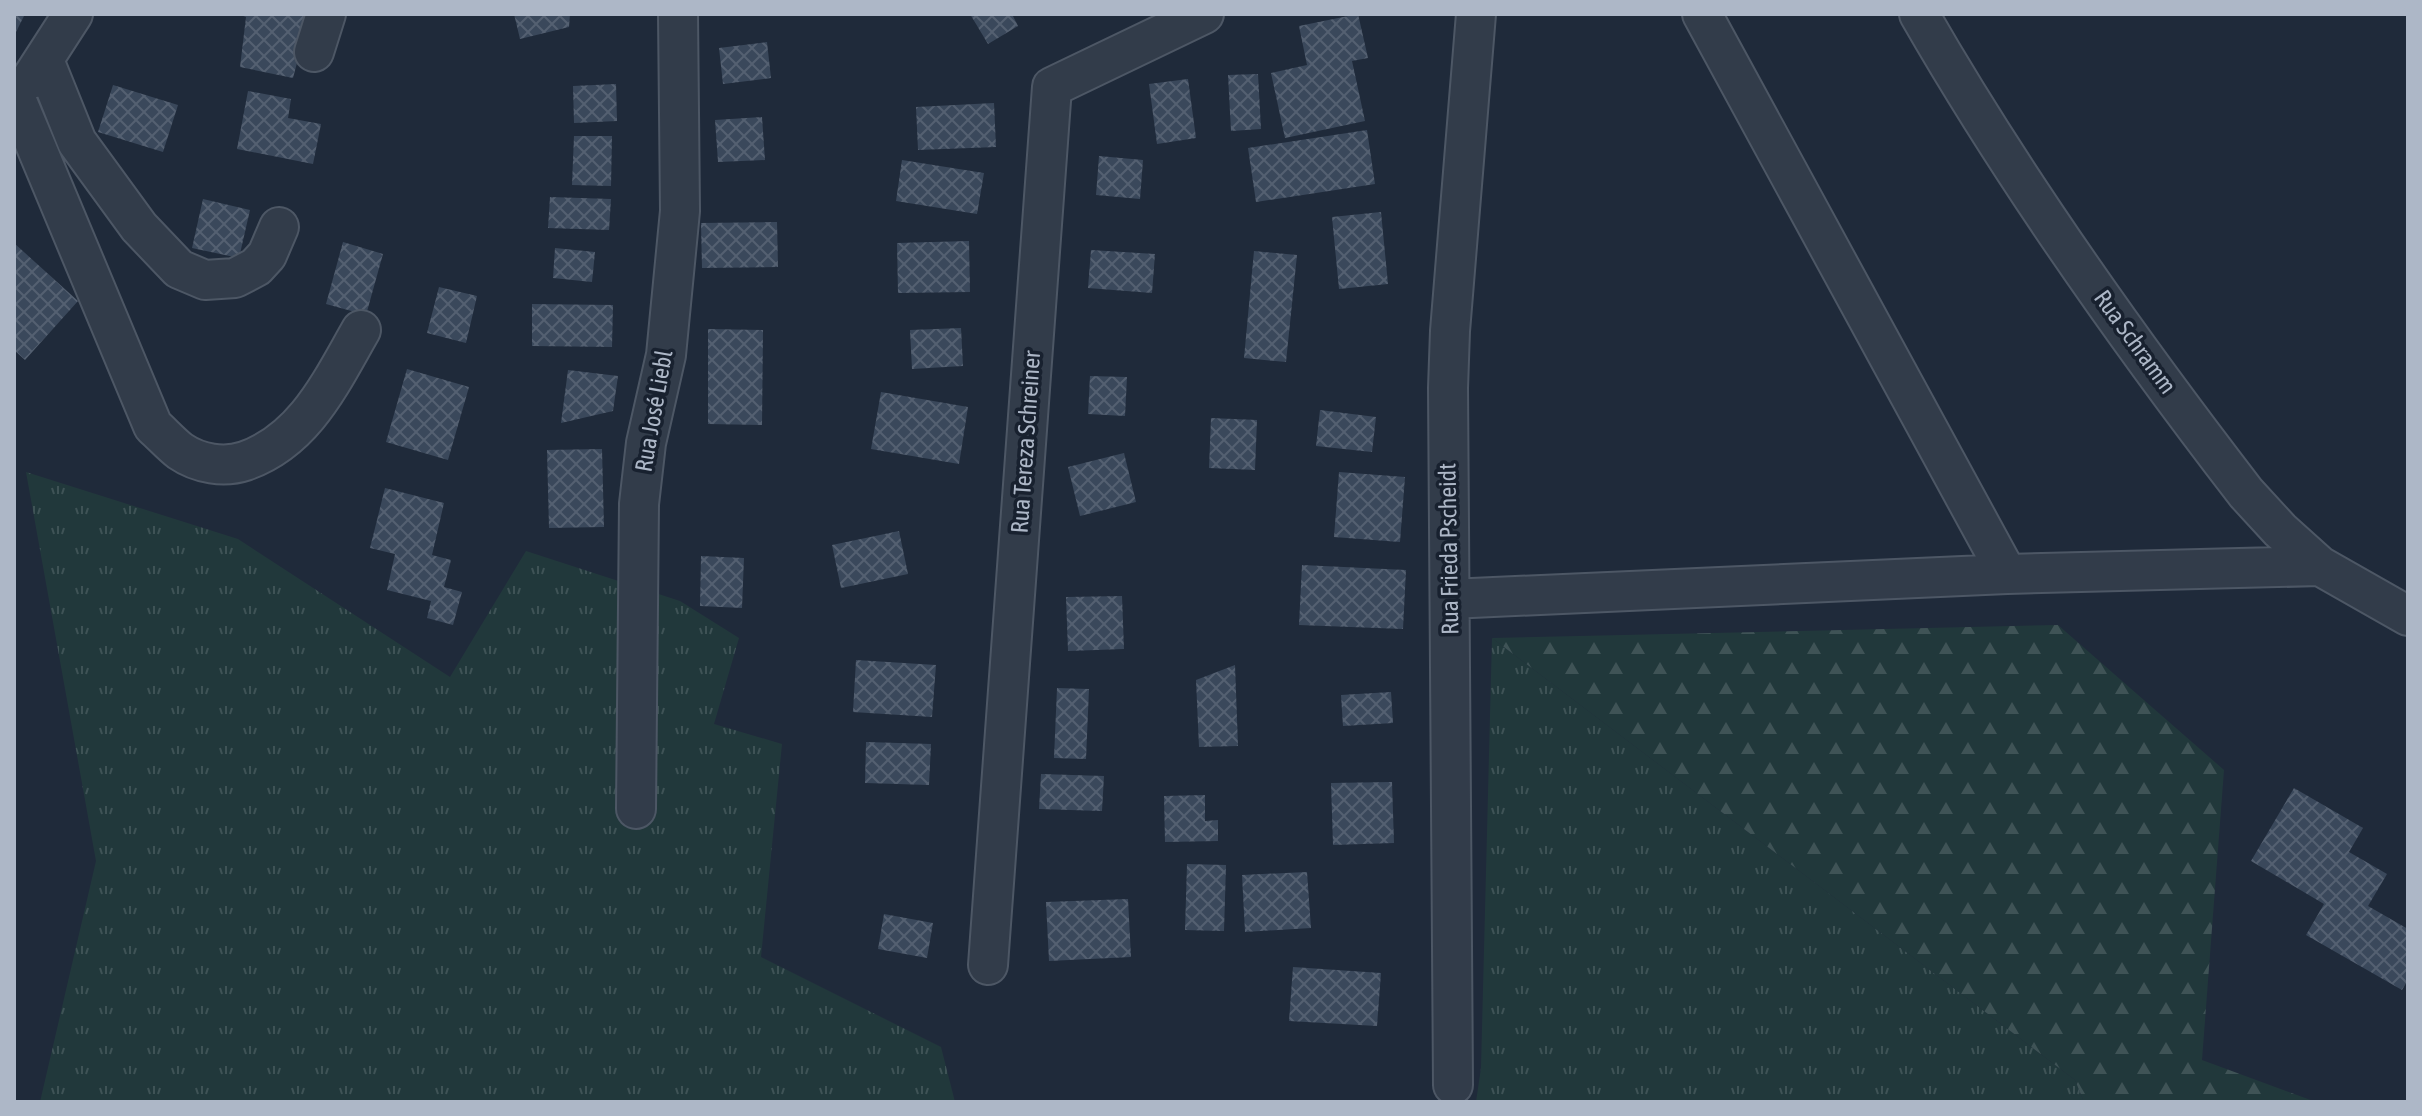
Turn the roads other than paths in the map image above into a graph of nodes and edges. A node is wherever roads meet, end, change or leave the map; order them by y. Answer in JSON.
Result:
{"nodes":[{"id":1,"x":73,"y":14,"type":"edge"},
{"id":2,"x":326,"y":14,"type":"edge"},
{"id":3,"x":678,"y":14,"type":"edge"},
{"id":4,"x":1204,"y":14,"type":"edge"},
{"id":5,"x":1476,"y":14,"type":"edge"},
{"id":6,"x":1702,"y":14,"type":"edge"},
{"id":7,"x":1919,"y":14,"type":"edge"},
{"id":8,"x":314,"y":52,"type":"dead end"},
{"id":9,"x":44,"y":60,"type":"junction"},
{"id":10,"x":16,"y":103,"type":"edge"},
{"id":11,"x":279,"y":227,"type":"dead end"},
{"id":12,"x":361,"y":330,"type":"dead end"},
{"id":13,"x":2320,"y":566,"type":"junction"},
{"id":14,"x":2007,"y":574,"type":"junction"},
{"id":15,"x":1450,"y":599,"type":"junction"},
{"id":16,"x":2408,"y":616,"type":"edge"},
{"id":17,"x":636,"y":809,"type":"dead end"},
{"id":18,"x":988,"y":965,"type":"dead end"},
{"id":19,"x":1453,"y":1085,"type":"dead end"}],
"edges":[{"from":1,"to":9,"type":"street"},
{"from":2,"to":8,"type":"street"},
{"from":3,"to":17,"type":"street","name":"Rua José Liebl"},
{"from":4,"to":18,"type":"street","name":"Rua Tereza Schreiner"},
{"from":5,"to":15,"type":"street","name":"Rua Frieda Pscheidt"},
{"from":6,"to":14,"type":"street"},
{"from":7,"to":13,"type":"street","name":"Rua Schramm"},
{"from":9,"to":10,"type":"street"},
{"from":9,"to":11,"type":"street"},
{"from":10,"to":12,"type":"street"},
{"from":13,"to":14,"type":"street"},
{"from":13,"to":16,"type":"street","name":"Rua Schramm"},
{"from":14,"to":15,"type":"street"},
{"from":15,"to":19,"type":"street","name":"Rua Frieda Pscheidt"}]}
